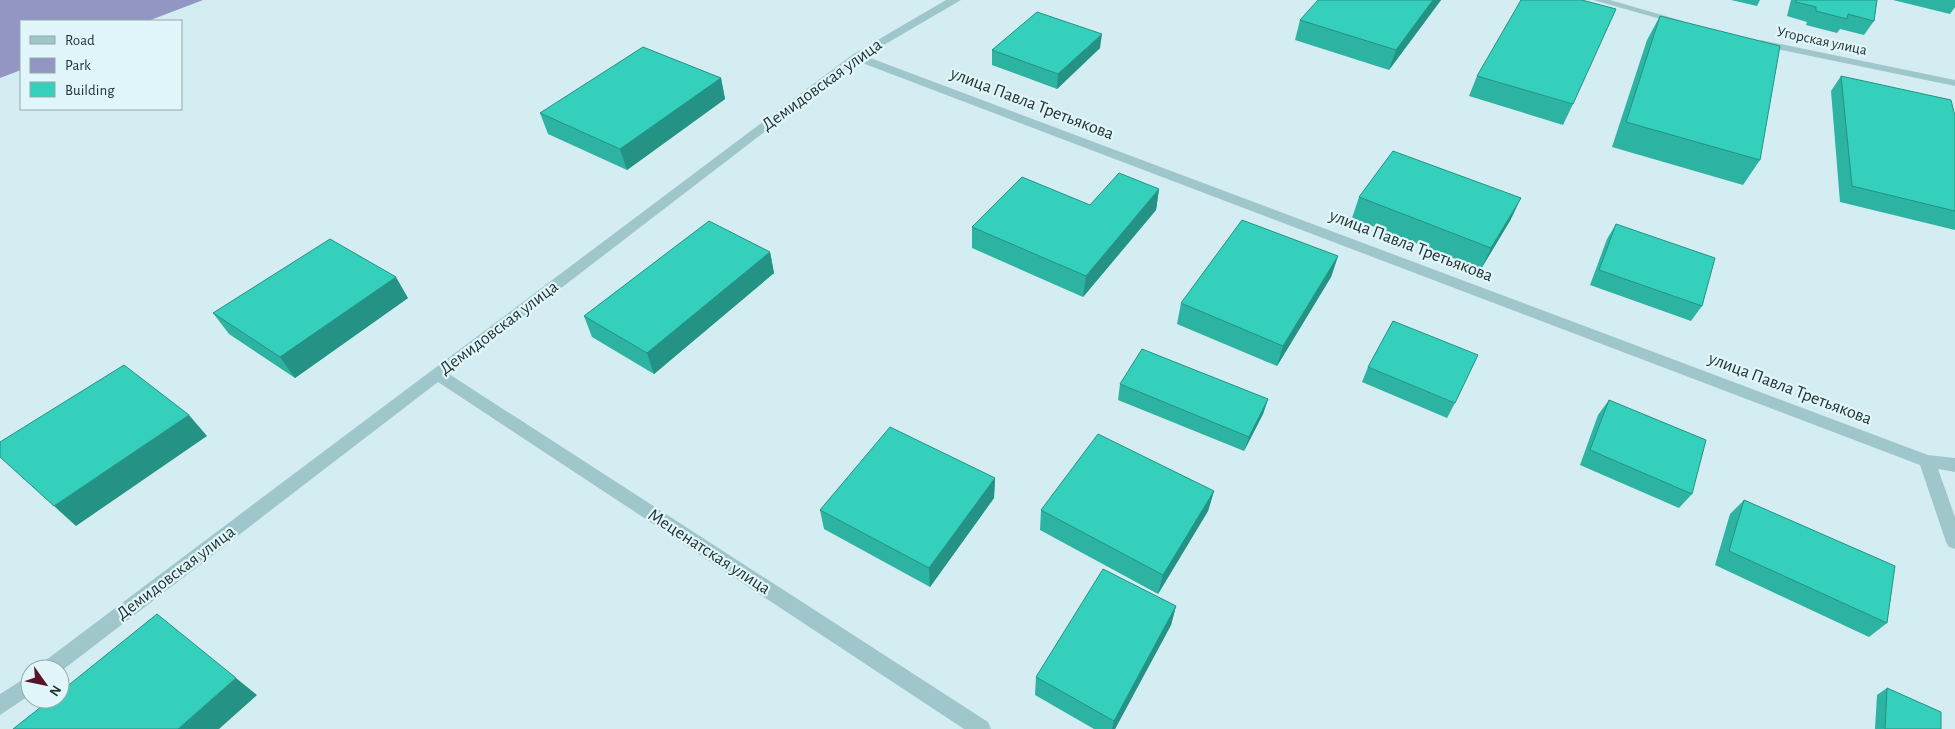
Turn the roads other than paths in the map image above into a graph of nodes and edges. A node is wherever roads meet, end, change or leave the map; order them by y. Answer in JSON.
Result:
{"nodes":[{"id":1,"x":956,"y":0,"type":"edge"},
{"id":2,"x":1598,"y":0,"type":"edge"},
{"id":3,"x":1694,"y":25,"type":"edge"},
{"id":4,"x":1751,"y":41,"type":"edge"},
{"id":5,"x":856,"y":57,"type":"junction"},
{"id":6,"x":1955,"y":83,"type":"edge"},
{"id":7,"x":438,"y":375,"type":"junction"},
{"id":8,"x":1927,"y":461,"type":"junction"},
{"id":9,"x":1955,"y":466,"type":"edge"},
{"id":10,"x":1955,"y":542,"type":"edge"},
{"id":11,"x":62,"y":659,"type":"edge"},
{"id":12,"x":20,"y":691,"type":"edge"},
{"id":13,"x":0,"y":706,"type":"edge"},
{"id":14,"x":981,"y":729,"type":"edge"}],
"edges":[{"from":1,"to":5,"type":"street","name":"Демидовская улица"},
{"from":2,"to":3,"type":"street"},
{"from":4,"to":6,"type":"street","name":"Угорская улица"},
{"from":5,"to":7,"type":"street","name":"Демидовская улица"},
{"from":5,"to":8,"type":"street","name":"улица Павла Третьякова"},
{"from":7,"to":11,"type":"street","name":"Демидовская улица"},
{"from":7,"to":14,"type":"street","name":"Меценатская улица"},
{"from":8,"to":9,"type":"street","name":"улица Павла Третьякова"},
{"from":8,"to":10,"type":"street"},
{"from":12,"to":13,"type":"street"}]}
